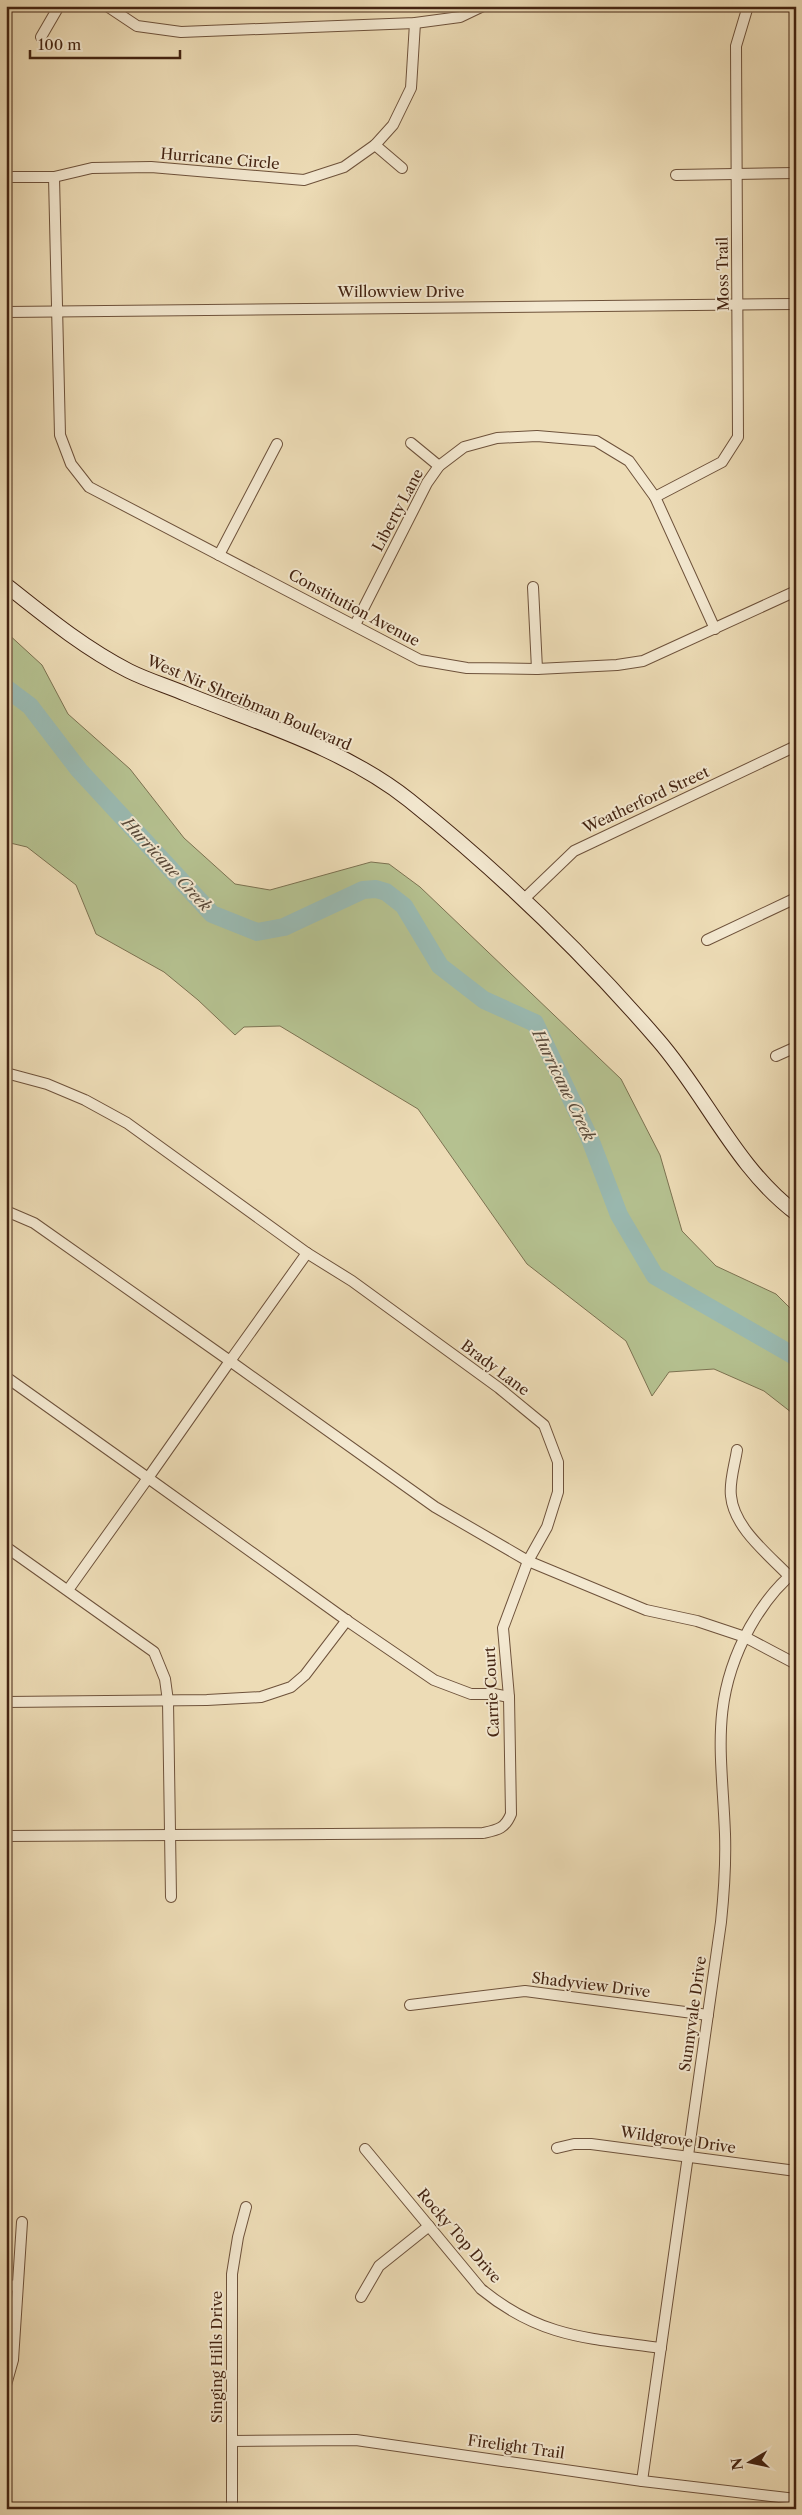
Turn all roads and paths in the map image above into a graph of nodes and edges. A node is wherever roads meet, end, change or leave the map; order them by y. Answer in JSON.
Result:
{"nodes":[{"id":1,"x":59,"y":6,"type":"edge"},
{"id":2,"x":107,"y":6,"type":"edge"},
{"id":3,"x":483,"y":6,"type":"edge"},
{"id":4,"x":748,"y":6,"type":"edge"},
{"id":5,"x":414,"y":24,"type":"junction"},
{"id":6,"x":41,"y":37,"type":"dead end"},
{"id":7,"x":375,"y":145,"type":"junction"},
{"id":8,"x":402,"y":168,"type":"dead end"},
{"id":9,"x":796,"y":173,"type":"edge"},
{"id":10,"x":736,"y":174,"type":"junction"},
{"id":11,"x":676,"y":175,"type":"dead end"},
{"id":12,"x":6,"y":177,"type":"edge"},
{"id":13,"x":54,"y":177,"type":"junction"},
{"id":14,"x":738,"y":304,"type":"junction"},
{"id":15,"x":796,"y":304,"type":"edge"},
{"id":16,"x":59,"y":310,"type":"junction"},
{"id":17,"x":6,"y":312,"type":"edge"},
{"id":18,"x":412,"y":442,"type":"dead end"},
{"id":19,"x":277,"y":444,"type":"dead end"},
{"id":20,"x":439,"y":466,"type":"junction"},
{"id":21,"x":655,"y":496,"type":"junction"},
{"id":22,"x":219,"y":555,"type":"junction"},
{"id":23,"x":6,"y":585,"type":"edge"},
{"id":24,"x":533,"y":586,"type":"dead end"},
{"id":25,"x":796,"y":590,"type":"edge"},
{"id":26,"x":355,"y":625,"type":"junction"},
{"id":27,"x":715,"y":629,"type":"junction"},
{"id":28,"x":537,"y":669,"type":"junction"},
{"id":29,"x":796,"y":746,"type":"edge"},
{"id":30,"x":796,"y":898,"type":"edge"},
{"id":31,"x":523,"y":900,"type":"junction"},
{"id":32,"x":707,"y":940,"type":"dead end"},
{"id":33,"x":796,"y":1047,"type":"edge"},
{"id":34,"x":776,"y":1056,"type":"dead end"},
{"id":35,"x":6,"y":1073,"type":"edge"},
{"id":36,"x":6,"y":1211,"type":"edge"},
{"id":37,"x":796,"y":1213,"type":"edge"},
{"id":38,"x":307,"y":1253,"type":"junction"},
{"id":39,"x":230,"y":1362,"type":"junction"},
{"id":40,"x":6,"y":1377,"type":"edge"},
{"id":41,"x":737,"y":1450,"type":"dead end"},
{"id":42,"x":148,"y":1478,"type":"junction"},
{"id":43,"x":6,"y":1546,"type":"edge"},
{"id":44,"x":528,"y":1561,"type":"junction"},
{"id":45,"x":792,"y":1574,"type":"edge"},
{"id":46,"x":68,"y":1590,"type":"junction"},
{"id":47,"x":347,"y":1620,"type":"junction"},
{"id":48,"x":745,"y":1637,"type":"junction"},
{"id":49,"x":796,"y":1664,"type":"edge"},
{"id":50,"x":509,"y":1697,"type":"junction"},
{"id":51,"x":168,"y":1701,"type":"junction"},
{"id":52,"x":6,"y":1702,"type":"edge"},
{"id":53,"x":171,"y":1835,"type":"junction"},
{"id":54,"x":6,"y":1836,"type":"edge"},
{"id":55,"x":171,"y":1897,"type":"dead end"},
{"id":56,"x":410,"y":2005,"type":"dead end"},
{"id":57,"x":708,"y":2015,"type":"junction"},
{"id":58,"x":557,"y":2148,"type":"dead end"},
{"id":59,"x":365,"y":2149,"type":"dead end"},
{"id":60,"x":689,"y":2157,"type":"junction"},
{"id":61,"x":796,"y":2171,"type":"edge"},
{"id":62,"x":246,"y":2207,"type":"dead end"},
{"id":63,"x":22,"y":2222,"type":"dead end"},
{"id":64,"x":429,"y":2226,"type":"junction"},
{"id":65,"x":6,"y":2286,"type":"edge"},
{"id":66,"x":17,"y":2286,"type":"junction"},
{"id":67,"x":361,"y":2296,"type":"dead end"},
{"id":68,"x":661,"y":2348,"type":"junction"},
{"id":69,"x":6,"y":2385,"type":"edge"},
{"id":70,"x":232,"y":2441,"type":"junction"},
{"id":71,"x":642,"y":2481,"type":"junction"},
{"id":72,"x":796,"y":2498,"type":"edge"},
{"id":73,"x":232,"y":2509,"type":"edge"}],
"edges":[{"from":1,"to":6,"type":"street"},
{"from":2,"to":5,"type":"street"},
{"from":3,"to":5,"type":"street"},
{"from":4,"to":10,"type":"street","name":"Moss Trail"},
{"from":5,"to":7,"type":"street","name":"Hurricane Circle"},
{"from":7,"to":8,"type":"street"},
{"from":7,"to":13,"type":"street","name":"Hurricane Circle"},
{"from":9,"to":10,"type":"street"},
{"from":10,"to":11,"type":"street"},
{"from":10,"to":14,"type":"street","name":"Moss Trail"},
{"from":12,"to":13,"type":"street","name":"Hurricane Circle"},
{"from":13,"to":16,"type":"street"},
{"from":14,"to":15,"type":"street","name":"Willowview Drive"},
{"from":14,"to":16,"type":"street","name":"Willowview Drive"},
{"from":14,"to":21,"type":"street","name":"Moss Trail"},
{"from":16,"to":17,"type":"street","name":"Willowview Drive"},
{"from":16,"to":22,"type":"street","name":"Constitution Avenue"},
{"from":18,"to":20,"type":"street"},
{"from":19,"to":22,"type":"street"},
{"from":20,"to":21,"type":"street","name":"Liberty Lane"},
{"from":20,"to":26,"type":"street","name":"Liberty Lane"},
{"from":21,"to":27,"type":"street","name":"Liberty Lane"},
{"from":22,"to":26,"type":"street","name":"Constitution Avenue"},
{"from":23,"to":31,"type":"main road","name":"West Nir Shreibman Boulevard"},
{"from":24,"to":28,"type":"street"},
{"from":25,"to":27,"type":"street","name":"Constitution Avenue"},
{"from":26,"to":28,"type":"street","name":"Constitution Avenue"},
{"from":27,"to":28,"type":"street","name":"Constitution Avenue"},
{"from":29,"to":31,"type":"street","name":"Weatherford Street"},
{"from":30,"to":32,"type":"street"},
{"from":31,"to":37,"type":"main road","name":"West Nir Shreibman Boulevard"},
{"from":33,"to":34,"type":"street"},
{"from":35,"to":38,"type":"street","name":"Brady Lane"},
{"from":36,"to":39,"type":"street"},
{"from":38,"to":39,"type":"street"},
{"from":38,"to":44,"type":"street","name":"Brady Lane"},
{"from":39,"to":42,"type":"street"},
{"from":39,"to":44,"type":"street"},
{"from":40,"to":42,"type":"street"},
{"from":41,"to":45,"type":"street"},
{"from":42,"to":46,"type":"street"},
{"from":42,"to":47,"type":"street"},
{"from":43,"to":46,"type":"street"},
{"from":44,"to":48,"type":"street"},
{"from":44,"to":50,"type":"street","name":"Carrie Court"},
{"from":45,"to":48,"type":"street","name":"Sunnyvale Drive"},
{"from":46,"to":51,"type":"street"},
{"from":47,"to":50,"type":"street"},
{"from":47,"to":51,"type":"street"},
{"from":48,"to":49,"type":"street"},
{"from":48,"to":57,"type":"street","name":"Sunnyvale Drive"},
{"from":50,"to":53,"type":"street","name":"Carrie Court"},
{"from":51,"to":52,"type":"street"},
{"from":51,"to":53,"type":"street"},
{"from":53,"to":54,"type":"street"},
{"from":53,"to":55,"type":"street"},
{"from":56,"to":57,"type":"street","name":"Shadyview Drive"},
{"from":57,"to":60,"type":"street","name":"Sunnyvale Drive"},
{"from":58,"to":60,"type":"street","name":"Wildgrove Drive"},
{"from":59,"to":64,"type":"street","name":"Rocky Top Drive"},
{"from":60,"to":61,"type":"street","name":"Wildgrove Drive"},
{"from":60,"to":68,"type":"street","name":"Sunnyvale Drive"},
{"from":62,"to":70,"type":"street","name":"Singing Hills Drive"},
{"from":63,"to":66,"type":"street"},
{"from":64,"to":67,"type":"street"},
{"from":64,"to":68,"type":"street","name":"Rocky Top Drive"},
{"from":65,"to":66,"type":"street"},
{"from":66,"to":69,"type":"street"},
{"from":68,"to":71,"type":"street","name":"Sunnyvale Drive"},
{"from":70,"to":71,"type":"street","name":"Firelight Trail"},
{"from":70,"to":73,"type":"street","name":"Singing Hills Drive"},
{"from":71,"to":72,"type":"street","name":"Firelight Trail"}]}
